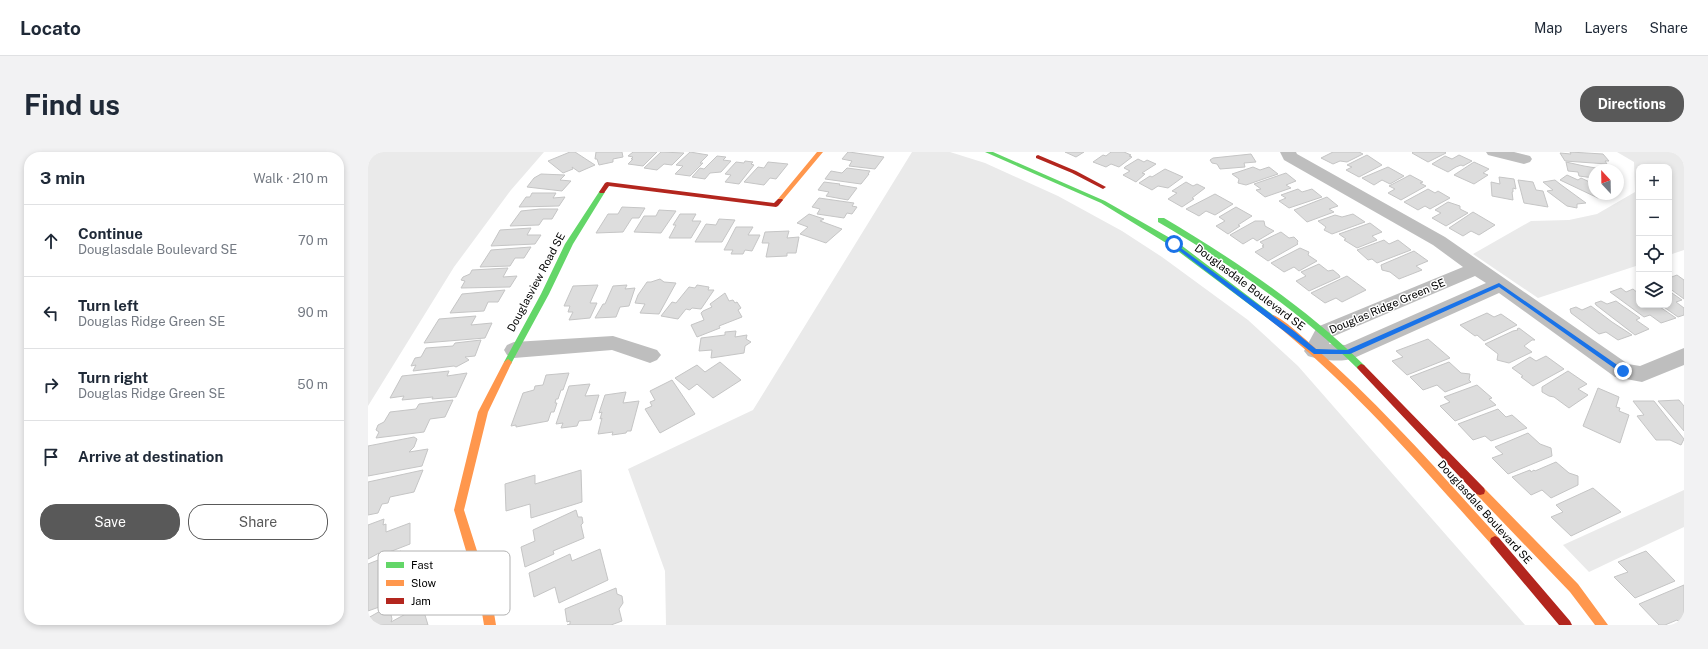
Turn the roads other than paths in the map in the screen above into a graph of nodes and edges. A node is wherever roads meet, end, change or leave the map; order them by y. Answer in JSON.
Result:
{"nodes":[{"id":1,"x":820,"y":152,"type":"edge"},
{"id":2,"x":1026,"y":152,"type":"edge"},
{"id":3,"x":1288,"y":152,"type":"edge"},
{"id":4,"x":1494,"y":152,"type":"edge"},
{"id":5,"x":994,"y":153,"type":"edge"},
{"id":6,"x":1524,"y":159,"type":"dead end"},
{"id":7,"x":1108,"y":190,"type":"dead end"},
{"id":8,"x":1156,"y":217,"type":"dead end"},
{"id":9,"x":1476,"y":268,"type":"junction"},
{"id":10,"x":1499,"y":285,"type":"junction"},
{"id":11,"x":1324,"y":332,"type":"junction"},
{"id":12,"x":514,"y":350,"type":"junction"},
{"id":13,"x":1314,"y":351,"type":"junction"},
{"id":14,"x":1347,"y":353,"type":"junction"},
{"id":15,"x":650,"y":355,"type":"dead end"},
{"id":16,"x":1684,"y":356,"type":"edge"},
{"id":17,"x":472,"y":551,"type":"edge"},
{"id":18,"x":488,"y":615,"type":"edge"},
{"id":19,"x":490,"y":625,"type":"edge"},
{"id":20,"x":1566,"y":625,"type":"edge"},
{"id":21,"x":1602,"y":625,"type":"edge"}],
"edges":[{"from":1,"to":12,"type":"street","name":"Douglasview Road SE"},
{"from":2,"to":7,"type":"street"},
{"from":3,"to":9,"type":"street"},
{"from":4,"to":6,"type":"street"},
{"from":5,"to":13,"type":"street","name":"Douglasdale Boulevard SE"},
{"from":8,"to":11,"type":"street","name":"Douglasdale Boulevard SE"},
{"from":9,"to":10,"type":"street"},
{"from":9,"to":11,"type":"street","name":"Douglas Ridge Green SE"},
{"from":10,"to":14,"type":"street","name":"Douglas Ridge Green SE"},
{"from":10,"to":16,"type":"street"},
{"from":11,"to":13,"type":"street","name":"Douglas Ridge Green SE"},
{"from":11,"to":14,"type":"street","name":"Douglasdale Boulevard SE"},
{"from":12,"to":15,"type":"street"},
{"from":12,"to":17,"type":"street","name":"Douglasview Road SE"},
{"from":13,"to":14,"type":"street","name":"Douglas Ridge Green SE"},
{"from":13,"to":20,"type":"street","name":"Douglasdale Boulevard SE"},
{"from":14,"to":21,"type":"street","name":"Douglasdale Boulevard SE"},
{"from":18,"to":19,"type":"street","name":"Douglasview Road SE"}]}
